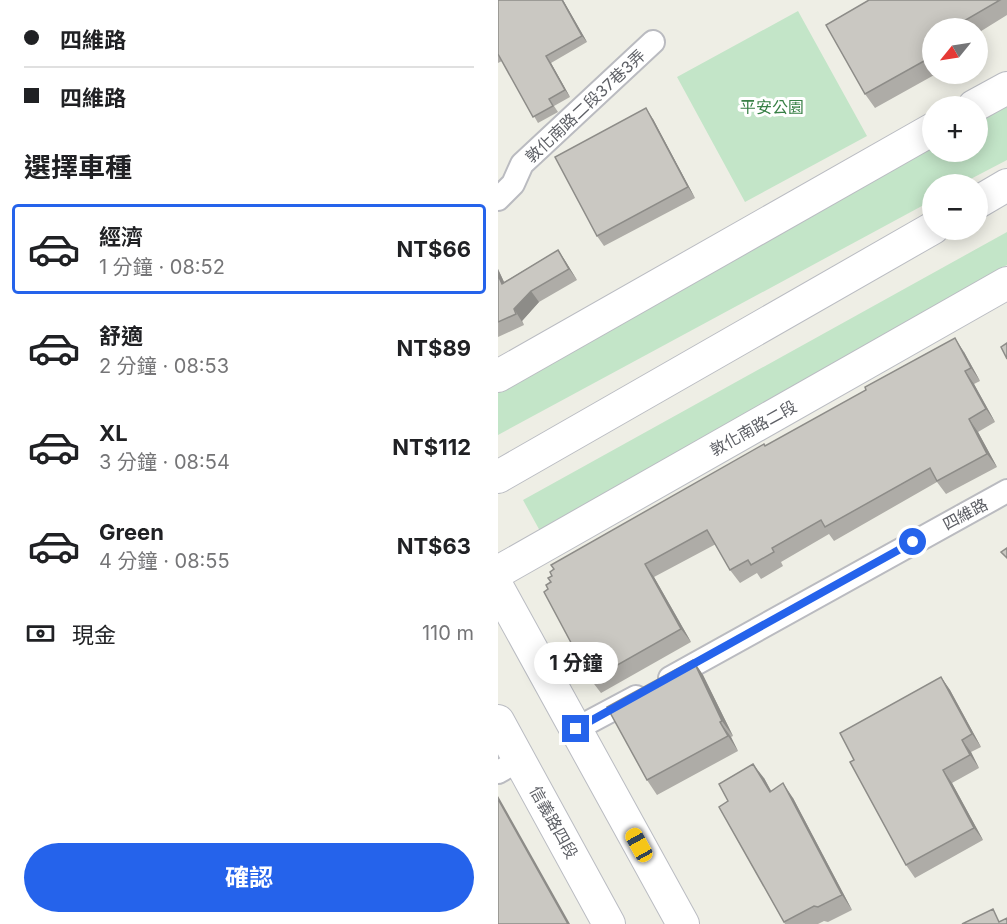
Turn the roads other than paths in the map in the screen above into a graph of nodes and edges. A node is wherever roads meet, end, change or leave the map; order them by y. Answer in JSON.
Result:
{"nodes":[{"id":1,"x":653,"y":42,"type":"dead end"},
{"id":2,"x":1007,"y":88,"type":"edge"},
{"id":3,"x":988,"y":98,"type":"edge"},
{"id":4,"x":922,"y":135,"type":"edge"},
{"id":5,"x":1007,"y":185,"type":"edge"},
{"id":6,"x":988,"y":196,"type":"edge"},
{"id":7,"x":498,"y":199,"type":"edge"},
{"id":8,"x":922,"y":234,"type":"edge"},
{"id":9,"x":1007,"y":284,"type":"edge"},
{"id":10,"x":498,"y":376,"type":"edge"},
{"id":11,"x":498,"y":477,"type":"edge"},
{"id":12,"x":1007,"y":491,"type":"edge"},
{"id":13,"x":498,"y":572,"type":"edge"},
{"id":14,"x":498,"y":588,"type":"edge"},
{"id":15,"x":498,"y":721,"type":"edge"},
{"id":16,"x":576,"y":729,"type":"junction"},
{"id":17,"x":509,"y":766,"type":"edge"},
{"id":18,"x":609,"y":924,"type":"edge"},
{"id":19,"x":683,"y":924,"type":"edge"}],
"edges":[{"from":1,"to":7,"type":"street","name":"敦化南路二段37巷3弄"},
{"from":2,"to":3,"type":"main road"},
{"from":4,"to":10,"type":"main road"},
{"from":5,"to":6,"type":"main road"},
{"from":8,"to":11,"type":"main road"},
{"from":9,"to":13,"type":"main road","name":"敦化南路二段"},
{"from":12,"to":16,"type":"street","name":"四維路"},
{"from":14,"to":16,"type":"main road"},
{"from":15,"to":17,"type":"main road","name":"信義路四段"},
{"from":16,"to":19,"type":"main road"},
{"from":17,"to":18,"type":"main road","name":"信義路四段"}]}
